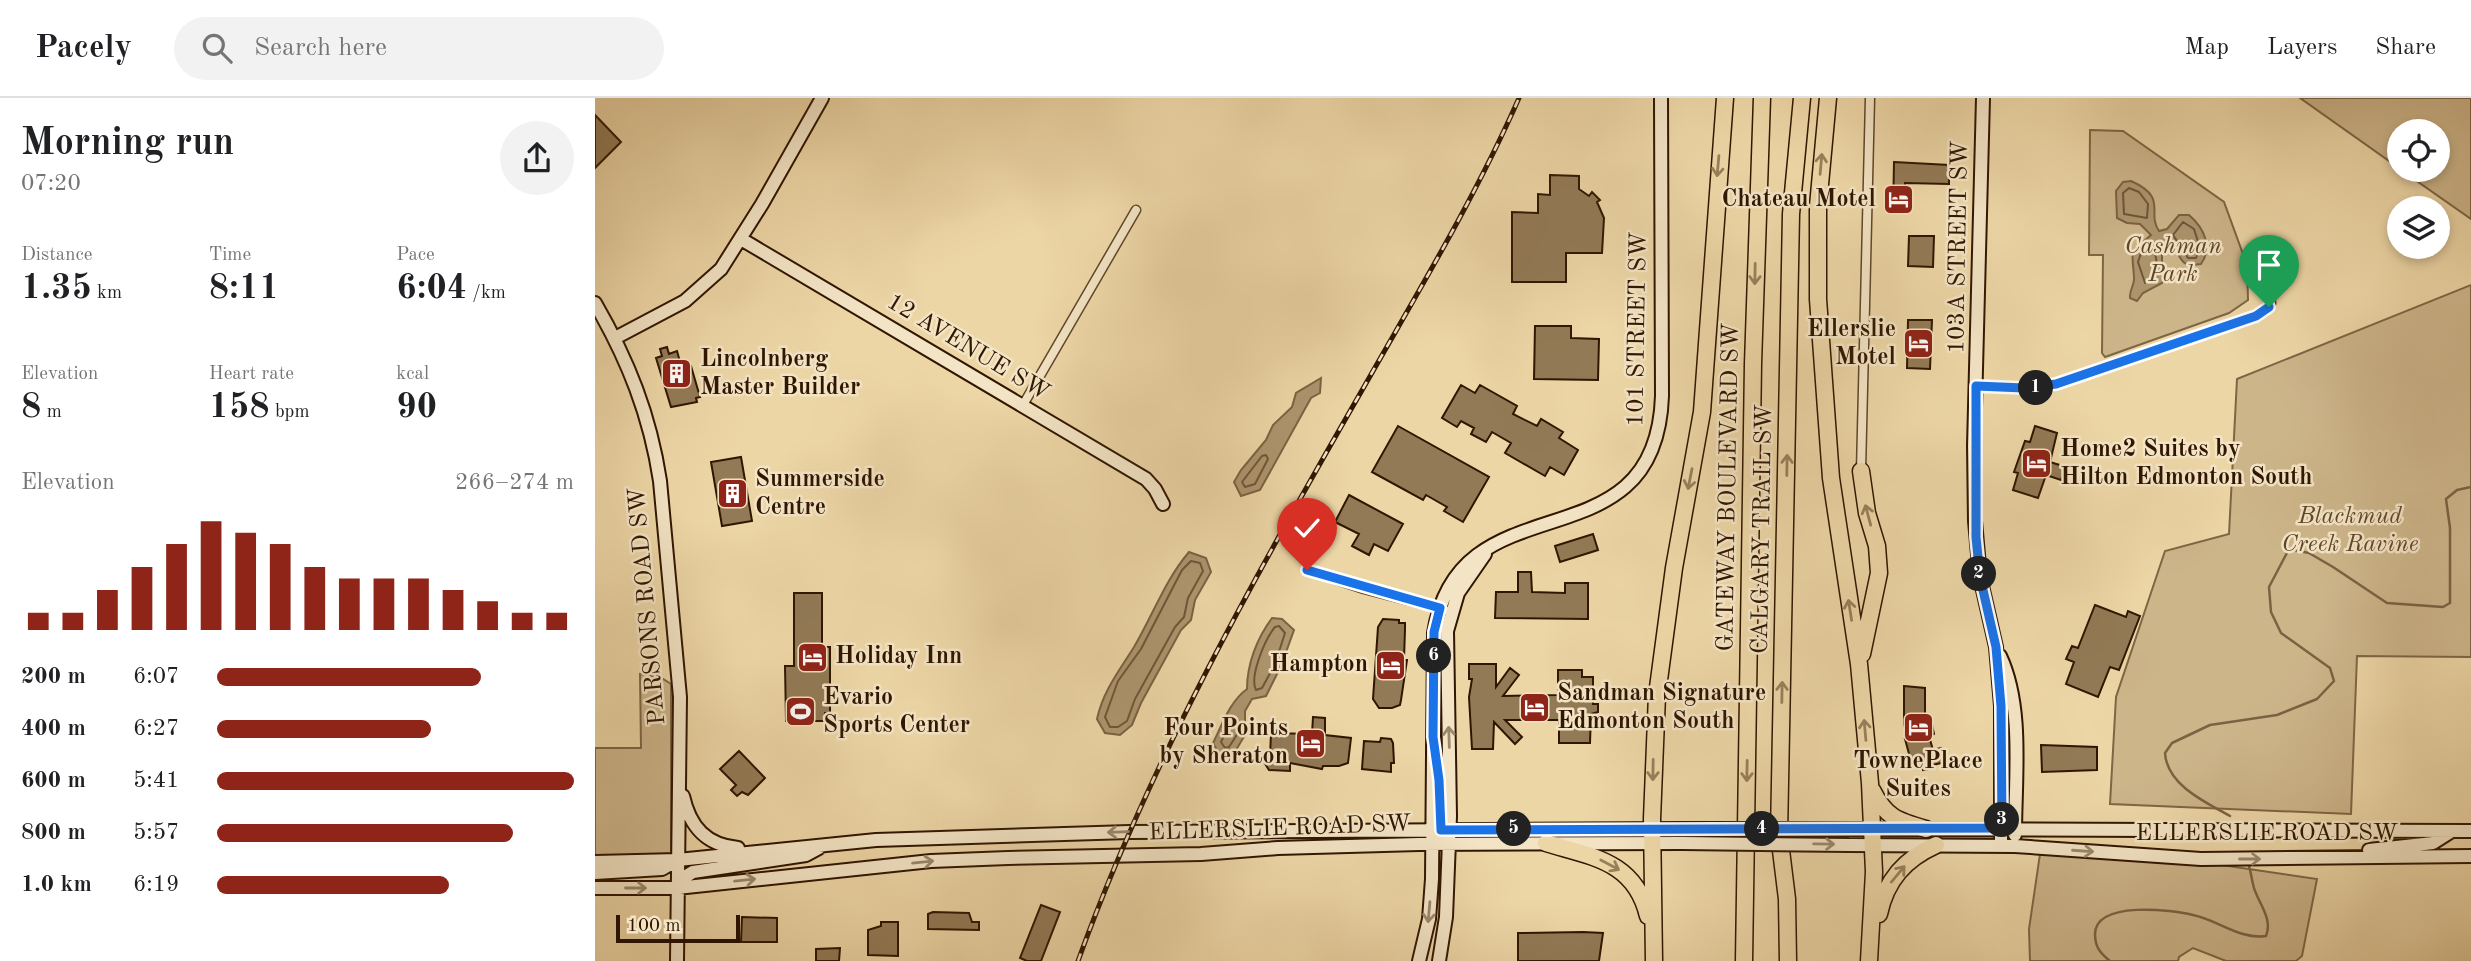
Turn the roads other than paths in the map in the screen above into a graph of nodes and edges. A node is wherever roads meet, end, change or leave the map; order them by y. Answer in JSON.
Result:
{"nodes":[{"id":1,"x":822,"y":98,"type":"edge"},
{"id":2,"x":1661,"y":98,"type":"edge"},
{"id":3,"x":1725,"y":98,"type":"edge"},
{"id":4,"x":1762,"y":98,"type":"edge"},
{"id":5,"x":1797,"y":98,"type":"edge"},
{"id":6,"x":1802,"y":98,"type":"edge"},
{"id":7,"x":1828,"y":98,"type":"edge"},
{"id":8,"x":1870,"y":98,"type":"edge"},
{"id":9,"x":1983,"y":98,"type":"edge"},
{"id":10,"x":1794,"y":164,"type":"junction"},
{"id":11,"x":1136,"y":210,"type":"dead end"},
{"id":12,"x":741,"y":239,"type":"junction"},
{"id":13,"x":2268,"y":282,"type":"dead end"},
{"id":14,"x":595,"y":303,"type":"edge"},
{"id":15,"x":615,"y":338,"type":"junction"},
{"id":16,"x":1976,"y":386,"type":"junction"},
{"id":17,"x":1023,"y":405,"type":"junction"},
{"id":18,"x":1861,"y":471,"type":"joint"},
{"id":19,"x":1163,"y":504,"type":"dead end"},
{"id":20,"x":1307,"y":570,"type":"dead end"},
{"id":21,"x":1445,"y":610,"type":"junction"},
{"id":22,"x":1996,"y":647,"type":"junction"},
{"id":23,"x":1860,"y":677,"type":"junction"},
{"id":24,"x":679,"y":775,"type":"junction"},
{"id":25,"x":1870,"y":783,"type":"junction"},
{"id":26,"x":2015,"y":802,"type":"junction"},
{"id":27,"x":2008,"y":828,"type":"junction"},
{"id":28,"x":1926,"y":829,"type":"junction"},
{"id":29,"x":2043,"y":829,"type":"junction"},
{"id":30,"x":1441,"y":830,"type":"junction"},
{"id":31,"x":2453,"y":831,"type":"junction"},
{"id":32,"x":2471,"y":831,"type":"edge"},
{"id":33,"x":1779,"y":834,"type":"junction"},
{"id":34,"x":1653,"y":836,"type":"junction"},
{"id":35,"x":1871,"y":837,"type":"junction"},
{"id":36,"x":1546,"y":843,"type":"junction"},
{"id":37,"x":829,"y":844,"type":"junction"},
{"id":38,"x":1431,"y":844,"type":"junction"},
{"id":39,"x":1447,"y":844,"type":"junction"},
{"id":40,"x":1936,"y":845,"type":"junction"},
{"id":41,"x":2001,"y":845,"type":"junction"},
{"id":42,"x":2015,"y":846,"type":"junction"},
{"id":43,"x":765,"y":849,"type":"junction"},
{"id":44,"x":2338,"y":856,"type":"junction"},
{"id":45,"x":2471,"y":856,"type":"edge"},
{"id":46,"x":678,"y":860,"type":"junction"},
{"id":47,"x":595,"y":862,"type":"edge"},
{"id":48,"x":595,"y":873,"type":"edge"},
{"id":49,"x":595,"y":888,"type":"edge"},
{"id":50,"x":677,"y":888,"type":"junction"},
{"id":51,"x":1654,"y":959,"type":"edge"},
{"id":52,"x":677,"y":961,"type":"edge"},
{"id":53,"x":1419,"y":961,"type":"edge"},
{"id":54,"x":1439,"y":961,"type":"edge"},
{"id":55,"x":1744,"y":961,"type":"edge"},
{"id":56,"x":1777,"y":961,"type":"edge"},
{"id":57,"x":1788,"y":961,"type":"edge"},
{"id":58,"x":1870,"y":961,"type":"edge"}],
"edges":[{"from":1,"to":12,"type":"main road"},
{"from":2,"to":21,"type":"main road","name":"101 STREET SW"},
{"from":3,"to":34,"type":"highway","one_way":true},
{"from":4,"to":55,"type":"highway","name":"GATEWAY BOULEVARD SW","one_way":true},
{"from":5,"to":10,"type":"highway"},
{"from":6,"to":10,"type":"highway","name":"CALGARY TRAIL SW"},
{"from":23,"to":7,"type":"highway","one_way":true},
{"from":8,"to":18,"type":"street"},
{"from":9,"to":16,"type":"main road","name":"103A STREET SW"},
{"from":33,"to":10,"type":"highway","name":"CALGARY TRAIL SW","one_way":true},
{"from":11,"to":17,"type":"street"},
{"from":12,"to":15,"type":"main road"},
{"from":12,"to":17,"type":"main road","name":"12 AVENUE SW"},
{"from":13,"to":16,"type":"street"},
{"from":14,"to":15,"type":"main road","name":"PARSONS ROAD SW"},
{"from":15,"to":24,"type":"main road","name":"PARSONS ROAD SW"},
{"from":16,"to":22,"type":"main road","name":"103A STREET SW"},
{"from":17,"to":19,"type":"main road","name":"12 AVENUE SW"},
{"from":23,"to":18,"type":"highway","one_way":true},
{"from":20,"to":21,"type":"street"},
{"from":30,"to":21,"type":"main road","name":"101 STREET SW","one_way":true},
{"from":21,"to":30,"type":"main road","name":"101 STREET SW"},
{"from":22,"to":26,"type":"main road","name":"103A STREET SW"},
{"from":22,"to":27,"type":"main road","name":"103A STREET SW"},
{"from":25,"to":23,"type":"highway","one_way":true},
{"from":24,"to":43,"type":"main road"},
{"from":24,"to":46,"type":"main road","name":"PARSONS ROAD SW"},
{"from":25,"to":28,"type":"highway"},
{"from":25,"to":35,"type":"highway"},
{"from":26,"to":27,"type":"main road","name":"103A STREET SW"},
{"from":26,"to":29,"type":"main road"},
{"from":27,"to":28,"type":"main road","name":"ELLERSLIE ROAD SW"},
{"from":27,"to":29,"type":"main road","name":"ELLERSLIE ROAD SW"},
{"from":27,"to":41,"type":"main road","name":"103A STREET SW"},
{"from":27,"to":42,"type":"main road","name":"103A STREET SW"},
{"from":28,"to":35,"type":"main road","name":"ELLERSLIE ROAD SW"},
{"from":29,"to":31,"type":"main road","name":"ELLERSLIE ROAD SW"},
{"from":30,"to":34,"type":"main road","name":"ELLERSLIE ROAD SW"},
{"from":30,"to":37,"type":"main road","name":"ELLERSLIE ROAD SW","one_way":true},
{"from":30,"to":38,"type":"main road"},
{"from":30,"to":39,"type":"main road"},
{"from":31,"to":32,"type":"main road","name":"ELLERSLIE ROAD SW"},
{"from":31,"to":44,"type":"main road"},
{"from":33,"to":56,"type":"highway"},
{"from":33,"to":57,"type":"highway","name":"CALGARY TRAIL SW"},
{"from":34,"to":35,"type":"main road","name":"ELLERSLIE ROAD SW","bridge":true},
{"from":34,"to":35,"type":"main road","name":"ELLERSLIE ROAD SW","one_way":true,"bridge":true},
{"from":34,"to":36,"type":"main road","name":"ELLERSLIE ROAD SW"},
{"from":34,"to":51,"type":"highway"},
{"from":35,"to":40,"type":"main road","name":"ELLERSLIE ROAD SW"},
{"from":35,"to":58,"type":"highway"},
{"from":36,"to":39,"type":"main road","name":"ELLERSLIE ROAD SW"},
{"from":36,"to":51,"type":"highway","one_way":true},
{"from":37,"to":43,"type":"main road","name":"ELLERSLIE ROAD SW"},
{"from":37,"to":50,"type":"main road"},
{"from":38,"to":39,"type":"main road","name":"ELLERSLIE ROAD SW"},
{"from":50,"to":38,"type":"main road","name":"ELLERSLIE ROAD SW","one_way":true},
{"from":38,"to":53,"type":"main road","one_way":true},
{"from":39,"to":54,"type":"main road"},
{"from":40,"to":41,"type":"main road","name":"ELLERSLIE ROAD SW"},
{"from":58,"to":40,"type":"highway","one_way":true},
{"from":41,"to":42,"type":"main road","name":"ELLERSLIE ROAD SW"},
{"from":42,"to":44,"type":"main road","name":"ELLERSLIE ROAD SW","one_way":true},
{"from":43,"to":46,"type":"main road","name":"ELLERSLIE ROAD SW"},
{"from":44,"to":45,"type":"main road","name":"ELLERSLIE ROAD SW"},
{"from":46,"to":47,"type":"main road","name":"ELLERSLIE ROAD SW"},
{"from":46,"to":48,"type":"main road"},
{"from":46,"to":50,"type":"main road","name":"PARSONS ROAD SW"},
{"from":49,"to":50,"type":"main road","name":"ELLERSLIE ROAD SW","one_way":true},
{"from":50,"to":52,"type":"main road","name":"PARSONS ROAD SW"}]}
